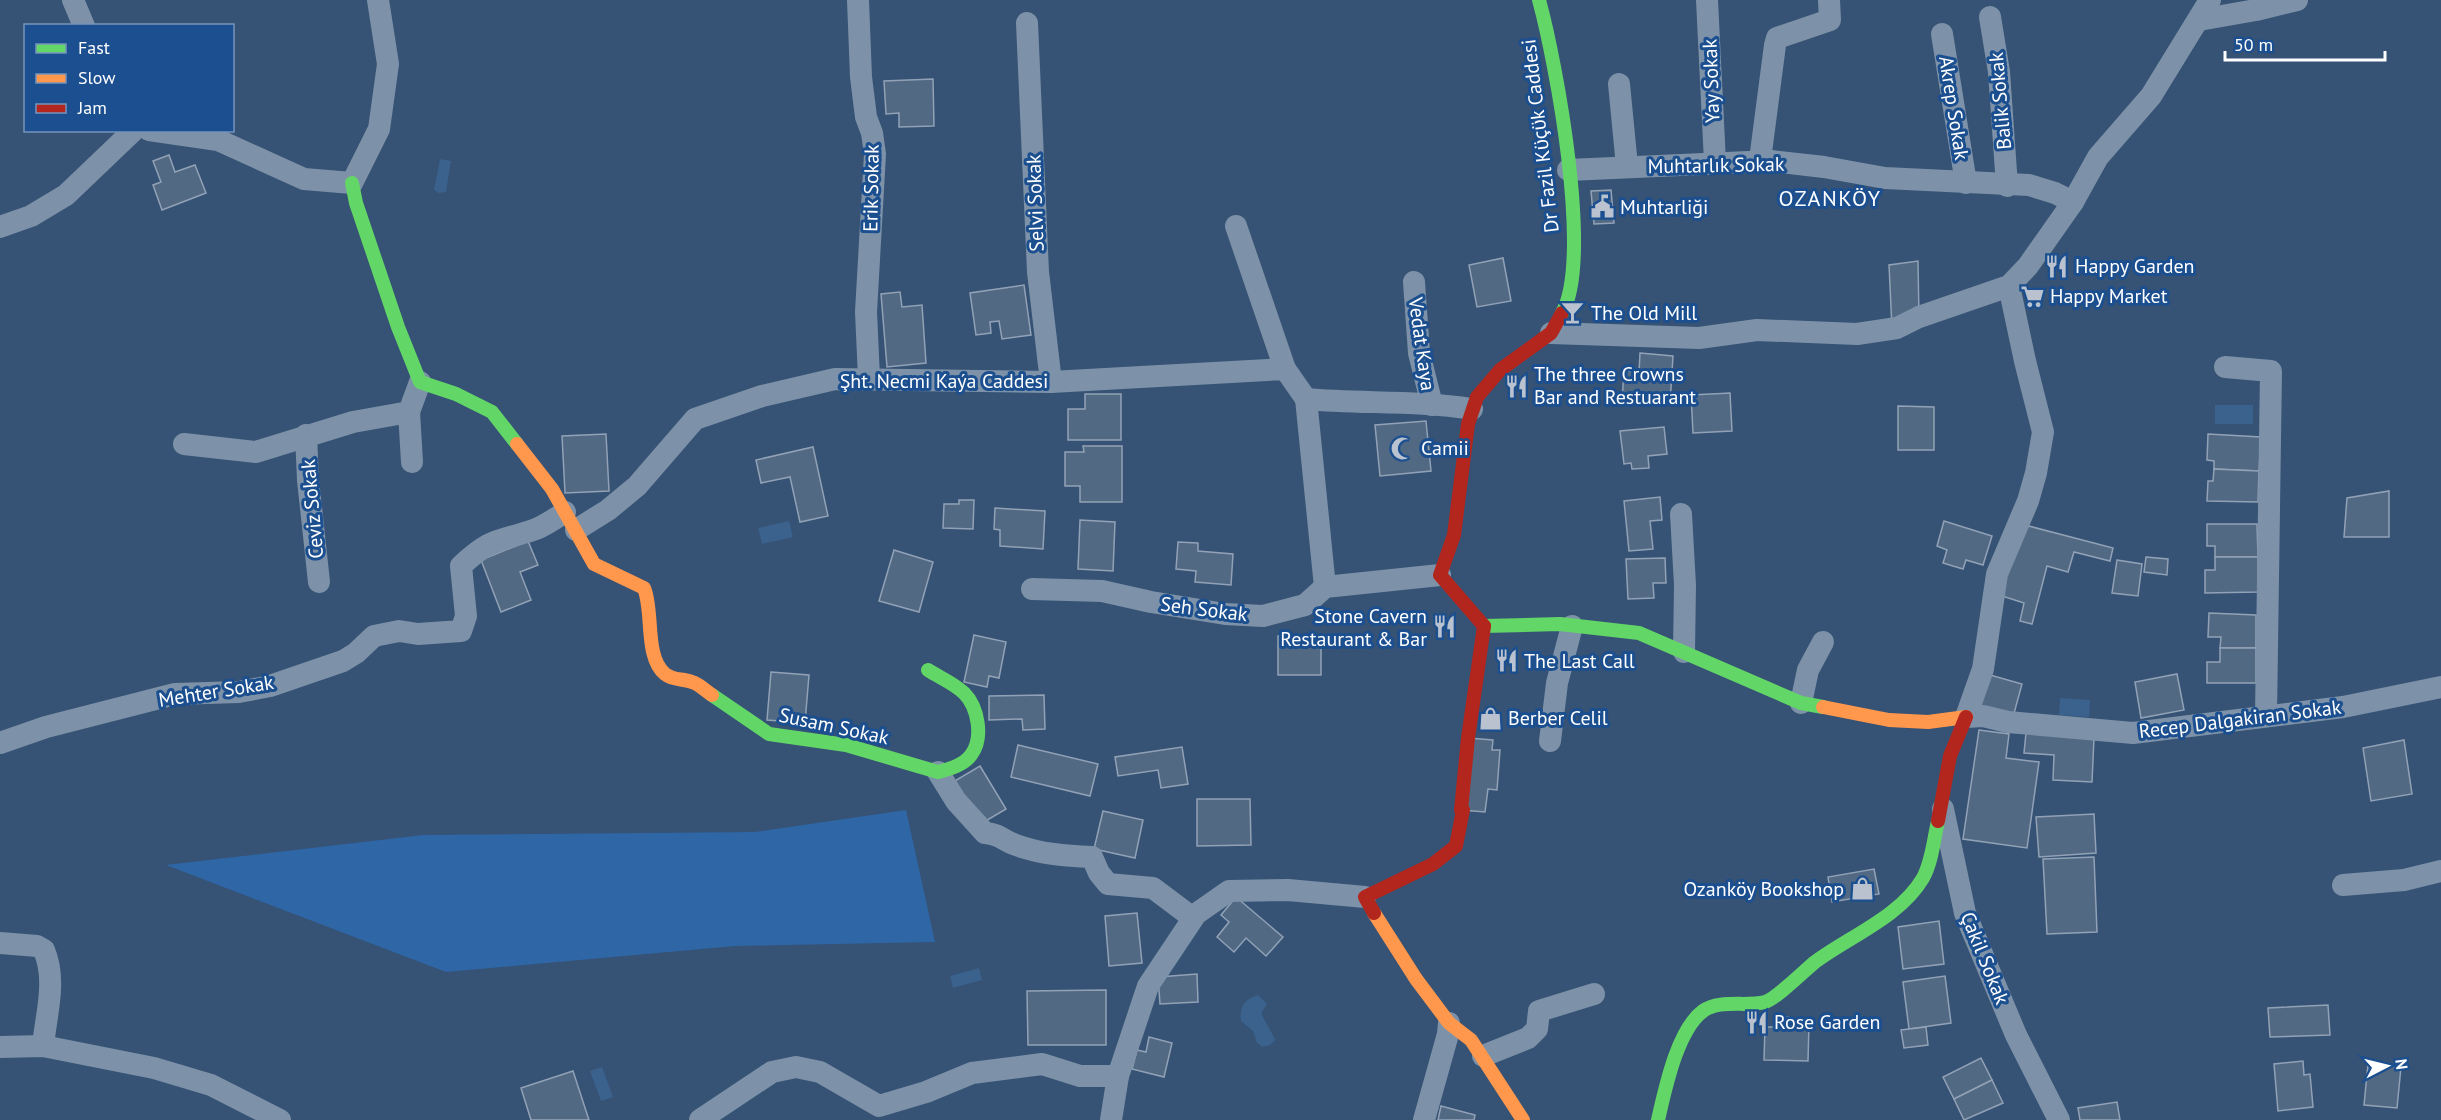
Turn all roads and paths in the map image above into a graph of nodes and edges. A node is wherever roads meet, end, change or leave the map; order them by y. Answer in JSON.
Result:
{"nodes":[{"id":1,"x":73,"y":0,"type":"edge"},
{"id":2,"x":378,"y":0,"type":"edge"},
{"id":3,"x":858,"y":0,"type":"edge"},
{"id":4,"x":1539,"y":0,"type":"edge"},
{"id":5,"x":1707,"y":0,"type":"edge"},
{"id":6,"x":1829,"y":0,"type":"edge"},
{"id":7,"x":2210,"y":0,"type":"edge"},
{"id":8,"x":2297,"y":0,"type":"edge"},
{"id":9,"x":1990,"y":17,"type":"dead end"},
{"id":10,"x":2199,"y":20,"type":"junction"},
{"id":11,"x":1027,"y":23,"type":"dead end"},
{"id":12,"x":83,"y":24,"type":"edge"},
{"id":13,"x":1942,"y":34,"type":"dead end"},
{"id":14,"x":1619,"y":84,"type":"dead end"},
{"id":15,"x":132,"y":132,"type":"edge"},
{"id":16,"x":163,"y":132,"type":"edge"},
{"id":17,"x":1760,"y":160,"type":"junction"},
{"id":18,"x":1715,"y":162,"type":"junction"},
{"id":19,"x":1627,"y":166,"type":"junction"},
{"id":20,"x":1568,"y":170,"type":"junction"},
{"id":21,"x":1966,"y":183,"type":"junction"},
{"id":22,"x":2007,"y":186,"type":"junction"},
{"id":23,"x":354,"y":193,"type":"junction"},
{"id":24,"x":2073,"y":202,"type":"junction"},
{"id":25,"x":1236,"y":226,"type":"dead end"},
{"id":26,"x":0,"y":227,"type":"edge"},
{"id":27,"x":1414,"y":282,"type":"dead end"},
{"id":28,"x":2009,"y":286,"type":"junction"},
{"id":29,"x":1551,"y":333,"type":"junction"},
{"id":30,"x":2225,"y":367,"type":"dead end"},
{"id":31,"x":1285,"y":369,"type":"junction"},
{"id":32,"x":869,"y":378,"type":"junction"},
{"id":33,"x":420,"y":382,"type":"junction"},
{"id":34,"x":1051,"y":382,"type":"junction"},
{"id":35,"x":1306,"y":399,"type":"junction"},
{"id":36,"x":1432,"y":405,"type":"junction"},
{"id":37,"x":1472,"y":409,"type":"junction"},
{"id":38,"x":410,"y":412,"type":"junction"},
{"id":39,"x":306,"y":435,"type":"junction"},
{"id":40,"x":184,"y":444,"type":"dead end"},
{"id":41,"x":412,"y":462,"type":"dead end"},
{"id":42,"x":1681,"y":514,"type":"dead end"},
{"id":43,"x":571,"y":521,"type":"junction"},
{"id":44,"x":1440,"y":576,"type":"junction"},
{"id":45,"x":319,"y":582,"type":"dead end"},
{"id":46,"x":1325,"y":587,"type":"junction"},
{"id":47,"x":1032,"y":589,"type":"dead end"},
{"id":48,"x":1484,"y":626,"type":"junction"},
{"id":49,"x":1572,"y":626,"type":"junction"},
{"id":50,"x":461,"y":631,"type":"joint"},
{"id":51,"x":1823,"y":642,"type":"dead end"},
{"id":52,"x":1684,"y":652,"type":"junction"},
{"id":53,"x":928,"y":670,"type":"dead end"},
{"id":54,"x":2441,"y":687,"type":"edge"},
{"id":55,"x":1801,"y":703,"type":"junction"},
{"id":56,"x":2266,"y":716,"type":"junction"},
{"id":57,"x":1966,"y":717,"type":"junction"},
{"id":58,"x":1550,"y":741,"type":"dead end"},
{"id":59,"x":0,"y":743,"type":"edge"},
{"id":60,"x":938,"y":772,"type":"junction"},
{"id":61,"x":1942,"y":805,"type":"junction"},
{"id":62,"x":2441,"y":871,"type":"edge"},
{"id":63,"x":2343,"y":885,"type":"dead end"},
{"id":64,"x":1365,"y":897,"type":"junction"},
{"id":65,"x":1193,"y":918,"type":"junction"},
{"id":66,"x":0,"y":943,"type":"edge"},
{"id":67,"x":1594,"y":994,"type":"dead end"},
{"id":68,"x":1449,"y":1023,"type":"junction"},
{"id":69,"x":43,"y":1046,"type":"junction"},
{"id":70,"x":0,"y":1047,"type":"edge"},
{"id":71,"x":1483,"y":1056,"type":"junction"},
{"id":72,"x":1118,"y":1076,"type":"junction"},
{"id":73,"x":279,"y":1120,"type":"edge"},
{"id":74,"x":700,"y":1120,"type":"edge"},
{"id":75,"x":1111,"y":1120,"type":"edge"},
{"id":76,"x":1424,"y":1120,"type":"edge"},
{"id":77,"x":1523,"y":1120,"type":"edge"},
{"id":78,"x":1658,"y":1120,"type":"edge"},
{"id":79,"x":2059,"y":1120,"type":"edge"}],
"edges":[{"from":1,"to":12,"type":"street"},
{"from":2,"to":23,"type":"street"},
{"from":3,"to":32,"type":"street","name":"Erik Sokak"},
{"from":4,"to":20,"type":"street","name":"Dr Fazil Kϋçϋk Caddesi"},
{"from":5,"to":18,"type":"street","name":"Yay Sokak"},
{"from":6,"to":17,"type":"street"},
{"from":7,"to":10,"type":"street"},
{"from":8,"to":10,"type":"street"},
{"from":9,"to":22,"type":"street","name":"Balik Sokak"},
{"from":10,"to":24,"type":"street"},
{"from":11,"to":34,"type":"street","name":"Selvi Sokak"},
{"from":13,"to":21,"type":"street","name":"Akrep Sokak"},
{"from":14,"to":19,"type":"street"},
{"from":15,"to":26,"type":"street"},
{"from":16,"to":23,"type":"street"},
{"from":17,"to":18,"type":"street","name":"Muhtarlık Sokak"},
{"from":17,"to":21,"type":"street","name":"Muhtarlık Sokak"},
{"from":18,"to":19,"type":"street","name":"Muhtarlık Sokak"},
{"from":19,"to":20,"type":"street","name":"Muhtarlık Sokak"},
{"from":20,"to":29,"type":"street","name":"Dr Fazil Kϋçϋk Caddesi"},
{"from":21,"to":22,"type":"street","name":"Muhtarlık Sokak"},
{"from":22,"to":24,"type":"street","name":"Muhtarlık Sokak"},
{"from":23,"to":33,"type":"street"},
{"from":24,"to":28,"type":"street"},
{"from":25,"to":31,"type":"street"},
{"from":27,"to":36,"type":"street","name":"Vedat Kaya"},
{"from":28,"to":29,"type":"street"},
{"from":28,"to":57,"type":"street"},
{"from":29,"to":37,"type":"street","name":"Dr Fazil Kϋçϋk Caddesi"},
{"from":30,"to":56,"type":"street"},
{"from":31,"to":34,"type":"street","name":"Şht. Necmi Kaýa Caddesi"},
{"from":31,"to":35,"type":"street"},
{"from":32,"to":34,"type":"street","name":"Şht. Necmi Kaýa Caddesi"},
{"from":32,"to":43,"type":"street","name":"Şht. Necmi Kaýa Caddesi"},
{"from":33,"to":38,"type":"street"},
{"from":33,"to":43,"type":"street"},
{"from":35,"to":36,"type":"street"},
{"from":35,"to":46,"type":"street"},
{"from":36,"to":37,"type":"street"},
{"from":37,"to":44,"type":"street"},
{"from":38,"to":39,"type":"street","name":"Ceviz Sokak"},
{"from":38,"to":41,"type":"street"},
{"from":39,"to":40,"type":"street","name":"Ceviz Sokak"},
{"from":39,"to":45,"type":"street","name":"Ceviz Sokak"},
{"from":42,"to":52,"type":"street"},
{"from":43,"to":50,"type":"street","name":"Şht. Necmi Kaýa Caddesi"},
{"from":43,"to":60,"type":"street","name":"Susam Sokak"},
{"from":44,"to":46,"type":"street"},
{"from":44,"to":48,"type":"street"},
{"from":46,"to":47,"type":"street","name":"Seh Sokak"},
{"from":48,"to":49,"type":"street"},
{"from":48,"to":64,"type":"street"},
{"from":49,"to":52,"type":"street"},
{"from":49,"to":58,"type":"street"},
{"from":50,"to":59,"type":"street","name":"Mehter Sokak"},
{"from":51,"to":55,"type":"street"},
{"from":52,"to":55,"type":"street"},
{"from":53,"to":60,"type":"street"},
{"from":54,"to":56,"type":"street","name":"Recep Dalgakiran Sokak"},
{"from":55,"to":57,"type":"street"},
{"from":56,"to":57,"type":"street","name":"Recep Dalgakiran Sokak"},
{"from":57,"to":61,"type":"street","name":"Çakil Sokak"},
{"from":60,"to":65,"type":"street"},
{"from":61,"to":78,"type":"street"},
{"from":61,"to":79,"type":"street","name":"Çakil Sokak"},
{"from":62,"to":63,"type":"street"},
{"from":64,"to":65,"type":"street"},
{"from":64,"to":68,"type":"street"},
{"from":65,"to":72,"type":"street"},
{"from":66,"to":69,"type":"street"},
{"from":67,"to":71,"type":"street"},
{"from":68,"to":71,"type":"street"},
{"from":68,"to":76,"type":"street"},
{"from":69,"to":70,"type":"street"},
{"from":69,"to":73,"type":"street"},
{"from":71,"to":77,"type":"street"},
{"from":72,"to":74,"type":"street"},
{"from":72,"to":75,"type":"street"}]}
